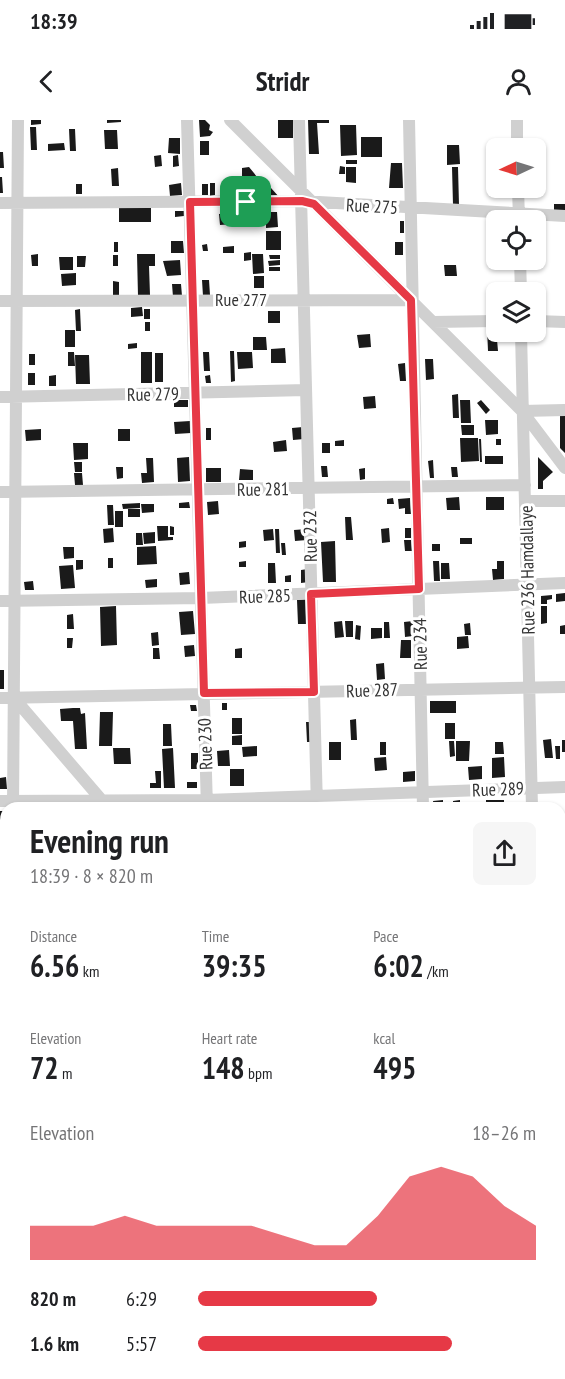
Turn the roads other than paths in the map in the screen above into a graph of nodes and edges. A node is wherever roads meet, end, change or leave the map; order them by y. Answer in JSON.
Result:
{"nodes":[{"id":1,"x":18,"y":120,"type":"edge"},
{"id":2,"x":187,"y":120,"type":"edge"},
{"id":3,"x":230,"y":120,"type":"edge"},
{"id":4,"x":299,"y":120,"type":"edge"},
{"id":5,"x":409,"y":120,"type":"edge"},
{"id":6,"x":517,"y":120,"type":"edge"},
{"id":7,"x":517,"y":138,"type":"edge"},
{"id":8,"x":305,"y":198,"type":"junction"},
{"id":9,"x":190,"y":202,"type":"junction"},
{"id":10,"x":0,"y":203,"type":"edge"},
{"id":11,"x":18,"y":203,"type":"junction"},
{"id":12,"x":410,"y":208,"type":"junction"},
{"id":13,"x":486,"y":214,"type":"edge"},
{"id":14,"x":546,"y":216,"type":"edge"},
{"id":15,"x":565,"y":216,"type":"edge"},
{"id":16,"x":193,"y":299,"type":"junction"},
{"id":17,"x":304,"y":299,"type":"junction"},
{"id":18,"x":411,"y":300,"type":"junction"},
{"id":19,"x":0,"y":301,"type":"edge"},
{"id":20,"x":17,"y":301,"type":"junction"},
{"id":21,"x":486,"y":321,"type":"edge"},
{"id":22,"x":546,"y":321,"type":"edge"},
{"id":23,"x":433,"y":322,"type":"junction"},
{"id":24,"x":565,"y":322,"type":"edge"},
{"id":25,"x":521,"y":342,"type":"edge"},
{"id":26,"x":306,"y":390,"type":"junction"},
{"id":27,"x":195,"y":393,"type":"junction"},
{"id":28,"x":0,"y":397,"type":"edge"},
{"id":29,"x":16,"y":397,"type":"junction"},
{"id":30,"x":565,"y":410,"type":"edge"},
{"id":31,"x":522,"y":411,"type":"junction"},
{"id":32,"x":565,"y":468,"type":"edge"},
{"id":33,"x":525,"y":485,"type":"junction"},
{"id":34,"x":417,"y":487,"type":"junction"},
{"id":35,"x":309,"y":489,"type":"junction"},
{"id":36,"x":198,"y":490,"type":"junction"},
{"id":37,"x":15,"y":491,"type":"junction"},
{"id":38,"x":0,"y":492,"type":"edge"},
{"id":39,"x":525,"y":501,"type":"junction"},
{"id":40,"x":565,"y":501,"type":"edge"},
{"id":41,"x":565,"y":583,"type":"edge"},
{"id":42,"x":527,"y":585,"type":"junction"},
{"id":43,"x":419,"y":589,"type":"junction"},
{"id":44,"x":311,"y":594,"type":"junction"},
{"id":45,"x":201,"y":598,"type":"junction"},
{"id":46,"x":0,"y":601,"type":"edge"},
{"id":47,"x":15,"y":601,"type":"junction"},
{"id":48,"x":565,"y":687,"type":"edge"},
{"id":49,"x":421,"y":688,"type":"junction"},
{"id":50,"x":530,"y":688,"type":"junction"},
{"id":51,"x":314,"y":692,"type":"junction"},
{"id":52,"x":204,"y":693,"type":"junction"},
{"id":53,"x":0,"y":698,"type":"edge"},
{"id":54,"x":14,"y":698,"type":"junction"},
{"id":55,"x":565,"y":787,"type":"edge"},
{"id":56,"x":532,"y":788,"type":"junction"},
{"id":57,"x":423,"y":792,"type":"junction"},
{"id":58,"x":13,"y":802,"type":"edge"},
{"id":59,"x":104,"y":802,"type":"edge"},
{"id":60,"x":207,"y":802,"type":"edge"},
{"id":61,"x":316,"y":802,"type":"edge"},
{"id":62,"x":423,"y":802,"type":"edge"},
{"id":63,"x":532,"y":802,"type":"edge"}],
"edges":[{"from":1,"to":11,"type":"street"},
{"from":2,"to":9,"type":"street","name":"Rue 230"},
{"from":3,"to":8,"type":"street"},
{"from":4,"to":8,"type":"street","name":"Rue 232"},
{"from":5,"to":12,"type":"street","name":"Rue 234"},
{"from":6,"to":7,"type":"street"},
{"from":8,"to":9,"type":"street","name":"Rue 275"},
{"from":8,"to":12,"type":"street","name":"Rue 275"},
{"from":8,"to":17,"type":"street","name":"Rue 232"},
{"from":8,"to":18,"type":"street"},
{"from":9,"to":11,"type":"street","name":"Rue 275"},
{"from":9,"to":16,"type":"street","name":"Rue 230"},
{"from":10,"to":11,"type":"street","name":"Rue 275"},
{"from":11,"to":20,"type":"street"},
{"from":12,"to":13,"type":"street","name":"Rue 275"},
{"from":12,"to":18,"type":"street","name":"Rue 234"},
{"from":14,"to":15,"type":"street","name":"Rue 275"},
{"from":16,"to":17,"type":"street","name":"Rue 277"},
{"from":16,"to":20,"type":"street","name":"Rue 277"},
{"from":16,"to":27,"type":"street","name":"Rue 230"},
{"from":17,"to":18,"type":"street","name":"Rue 277"},
{"from":17,"to":26,"type":"street","name":"Rue 232"},
{"from":18,"to":23,"type":"street"},
{"from":18,"to":34,"type":"street","name":"Rue 234"},
{"from":19,"to":20,"type":"street","name":"Rue 277"},
{"from":20,"to":29,"type":"street"},
{"from":21,"to":23,"type":"street"},
{"from":22,"to":24,"type":"street"},
{"from":23,"to":31,"type":"street"},
{"from":25,"to":31,"type":"street","name":"Rue 236 Hamdallaye"},
{"from":26,"to":27,"type":"street","name":"Rue 279"},
{"from":26,"to":35,"type":"street","name":"Rue 232"},
{"from":27,"to":29,"type":"street","name":"Rue 279"},
{"from":27,"to":36,"type":"street","name":"Rue 230"},
{"from":28,"to":29,"type":"street","name":"Rue 279"},
{"from":29,"to":37,"type":"street"},
{"from":30,"to":31,"type":"street"},
{"from":31,"to":32,"type":"street"},
{"from":31,"to":33,"type":"street","name":"Rue 236 Hamdallaye"},
{"from":33,"to":34,"type":"street","name":"Rue 281"},
{"from":33,"to":39,"type":"street","name":"Rue 236 Hamdallaye"},
{"from":34,"to":35,"type":"street","name":"Rue 281"},
{"from":34,"to":43,"type":"street","name":"Rue 234"},
{"from":35,"to":36,"type":"street","name":"Rue 281"},
{"from":35,"to":44,"type":"street","name":"Rue 232"},
{"from":36,"to":37,"type":"street","name":"Rue 281"},
{"from":36,"to":45,"type":"street","name":"Rue 230"},
{"from":37,"to":38,"type":"street","name":"Rue 281"},
{"from":37,"to":47,"type":"street"},
{"from":39,"to":40,"type":"street"},
{"from":39,"to":42,"type":"street","name":"Rue 236 Hamdallaye"},
{"from":41,"to":42,"type":"street","name":"Rue 285"},
{"from":42,"to":43,"type":"street","name":"Rue 285"},
{"from":42,"to":50,"type":"street","name":"Rue 236 Hamdallaye"},
{"from":43,"to":44,"type":"street","name":"Rue 285"},
{"from":43,"to":49,"type":"street","name":"Rue 234"},
{"from":44,"to":45,"type":"street","name":"Rue 285"},
{"from":44,"to":51,"type":"street","name":"Rue 232"},
{"from":45,"to":47,"type":"street","name":"Rue 285"},
{"from":45,"to":52,"type":"street","name":"Rue 230"},
{"from":46,"to":47,"type":"street","name":"Rue 285"},
{"from":47,"to":54,"type":"street"},
{"from":48,"to":50,"type":"street","name":"Rue 287"},
{"from":49,"to":50,"type":"street","name":"Rue 287"},
{"from":49,"to":51,"type":"street","name":"Rue 287"},
{"from":49,"to":57,"type":"street","name":"Rue 234"},
{"from":50,"to":56,"type":"street","name":"Rue 236 Hamdallaye"},
{"from":51,"to":52,"type":"street","name":"Rue 287"},
{"from":51,"to":61,"type":"street","name":"Rue 232"},
{"from":52,"to":54,"type":"street","name":"Rue 287"},
{"from":52,"to":60,"type":"street","name":"Rue 230"},
{"from":53,"to":54,"type":"street","name":"Rue 287"},
{"from":54,"to":58,"type":"street"},
{"from":54,"to":59,"type":"street"},
{"from":55,"to":56,"type":"street","name":"Rue 289"},
{"from":56,"to":57,"type":"street","name":"Rue 289"},
{"from":56,"to":63,"type":"street","name":"Rue 236 Hamdallaye"},
{"from":57,"to":61,"type":"street","name":"Rue 289"},
{"from":57,"to":62,"type":"street","name":"Rue 234"}]}
